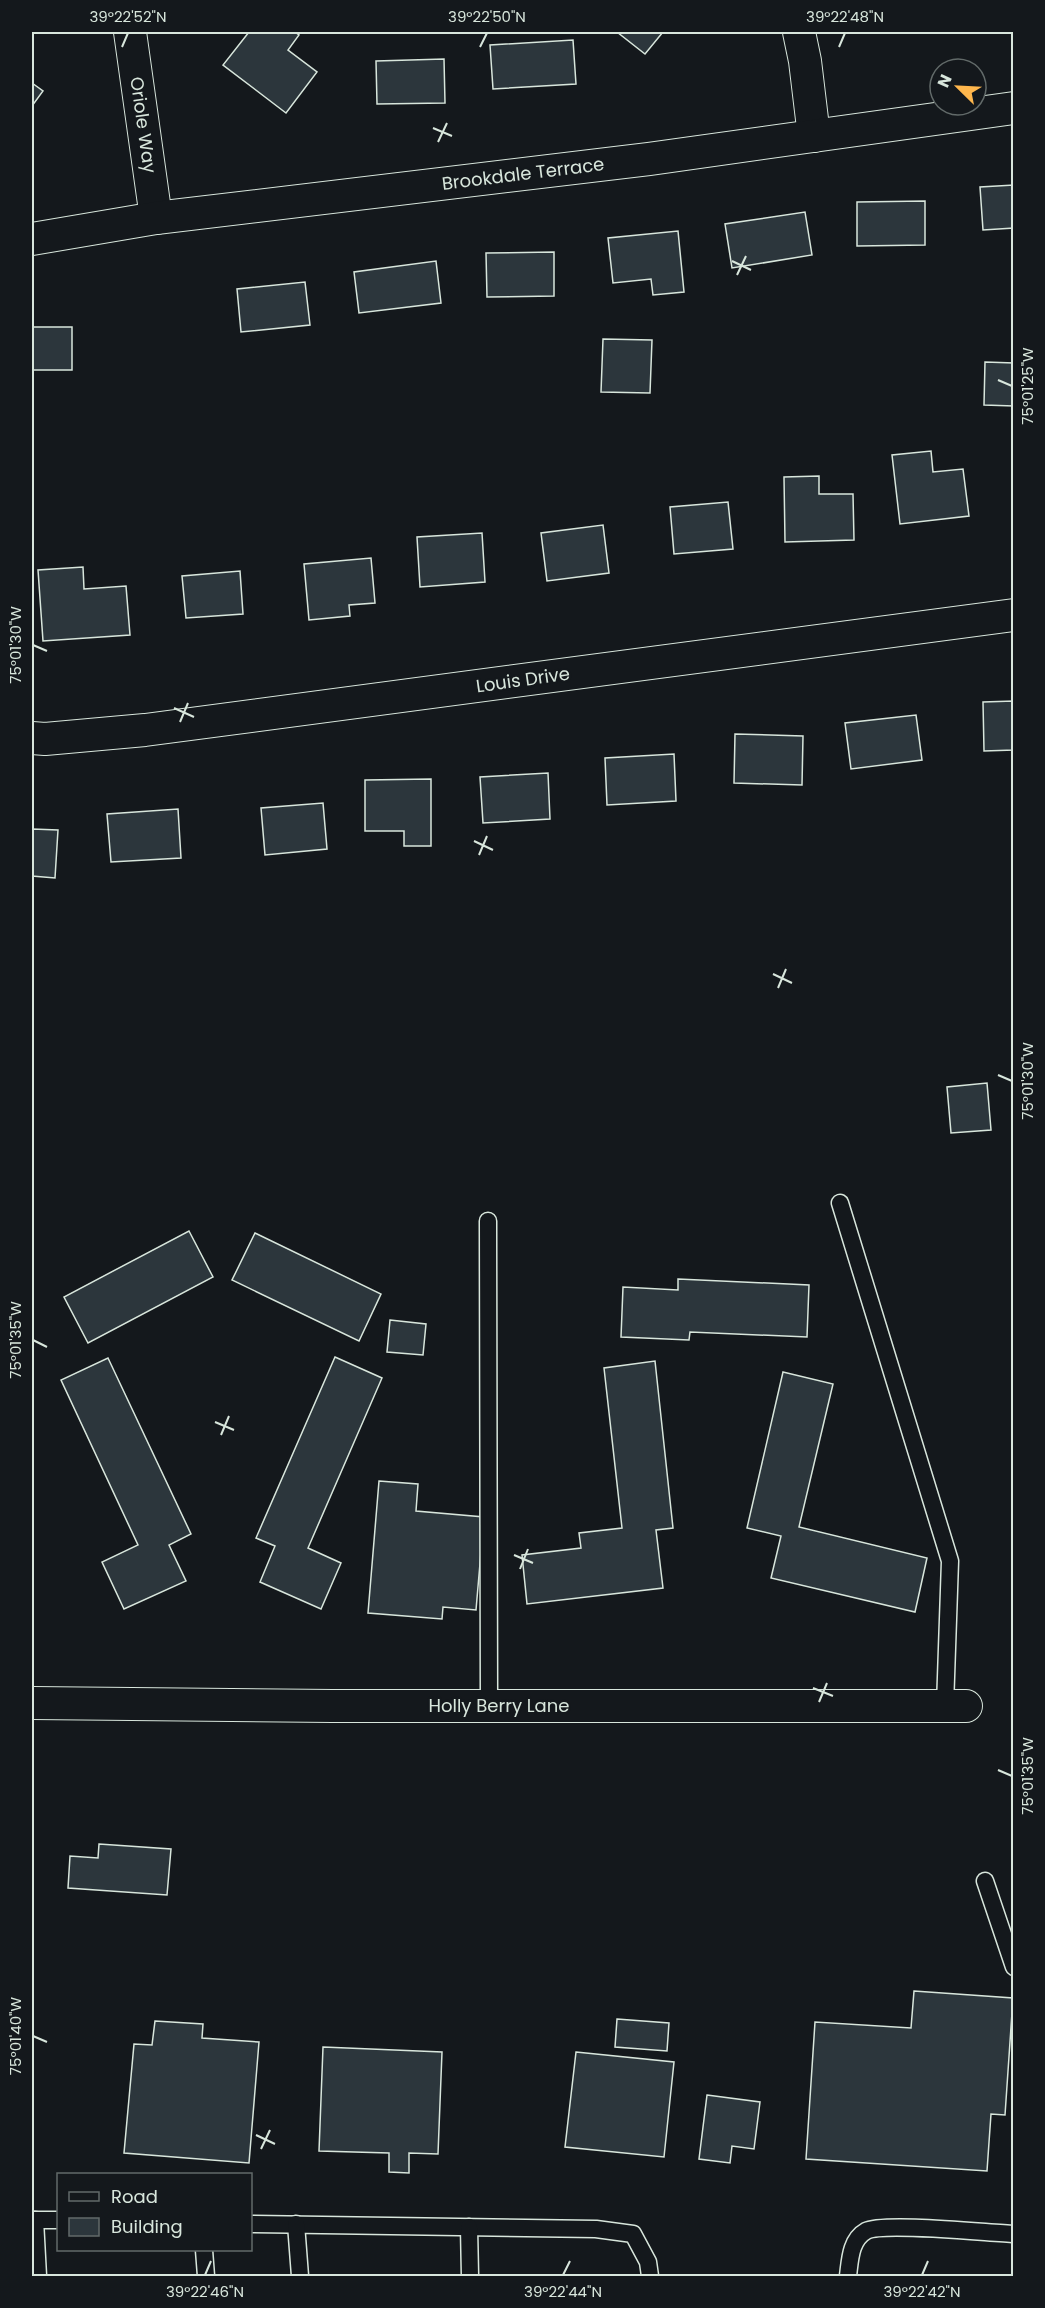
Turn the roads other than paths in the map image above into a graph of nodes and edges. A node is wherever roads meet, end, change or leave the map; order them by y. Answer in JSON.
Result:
{"nodes":[{"id":1,"x":130,"y":32,"type":"edge"},
{"id":2,"x":799,"y":32,"type":"edge"},
{"id":3,"x":1014,"y":108,"type":"edge"},
{"id":4,"x":814,"y":136,"type":"junction"},
{"id":5,"x":156,"y":218,"type":"junction"},
{"id":6,"x":32,"y":239,"type":"edge"},
{"id":7,"x":1014,"y":615,"type":"edge"},
{"id":8,"x":32,"y":738,"type":"edge"},
{"id":9,"x":840,"y":1203,"type":"dead end"},
{"id":10,"x":488,"y":1221,"type":"dead end"},
{"id":11,"x":32,"y":1703,"type":"edge"},
{"id":12,"x":489,"y":1706,"type":"junction"},
{"id":13,"x":956,"y":1706,"type":"joint"},
{"id":14,"x":985,"y":1881,"type":"dead end"},
{"id":15,"x":1014,"y":1968,"type":"edge"},
{"id":16,"x":33,"y":2220,"type":"edge"},
{"id":17,"x":57,"y":2220,"type":"edge"},
{"id":18,"x":252,"y":2223,"type":"edge"},
{"id":19,"x":296,"y":2224,"type":"junction"},
{"id":20,"x":470,"y":2227,"type":"junction"},
{"id":21,"x":1014,"y":2234,"type":"edge"},
{"id":22,"x":204,"y":2251,"type":"edge"},
{"id":23,"x":38,"y":2277,"type":"edge"},
{"id":24,"x":206,"y":2277,"type":"edge"},
{"id":25,"x":300,"y":2277,"type":"edge"},
{"id":26,"x":470,"y":2277,"type":"edge"},
{"id":27,"x":650,"y":2277,"type":"edge"},
{"id":28,"x":848,"y":2277,"type":"edge"}],
"edges":[{"from":1,"to":5,"type":"street","name":"Oriole Way"},
{"from":2,"to":4,"type":"street"},
{"from":3,"to":4,"type":"street","name":"Brookdale Terrace"},
{"from":4,"to":5,"type":"street","name":"Brookdale Terrace"},
{"from":5,"to":6,"type":"street","name":"Brookdale Terrace"},
{"from":7,"to":8,"type":"street","name":"Louis Drive"},
{"from":9,"to":13,"type":"lane"},
{"from":10,"to":12,"type":"lane"},
{"from":11,"to":12,"type":"street","name":"Holly Berry Lane"},
{"from":12,"to":13,"type":"street","name":"Holly Berry Lane"},
{"from":14,"to":15,"type":"lane"},
{"from":16,"to":17,"type":"lane"},
{"from":16,"to":23,"type":"lane"},
{"from":18,"to":19,"type":"lane"},
{"from":19,"to":20,"type":"lane"},
{"from":19,"to":25,"type":"lane"},
{"from":20,"to":26,"type":"lane"},
{"from":20,"to":27,"type":"lane"},
{"from":21,"to":28,"type":"lane"},
{"from":22,"to":24,"type":"lane"}]}
